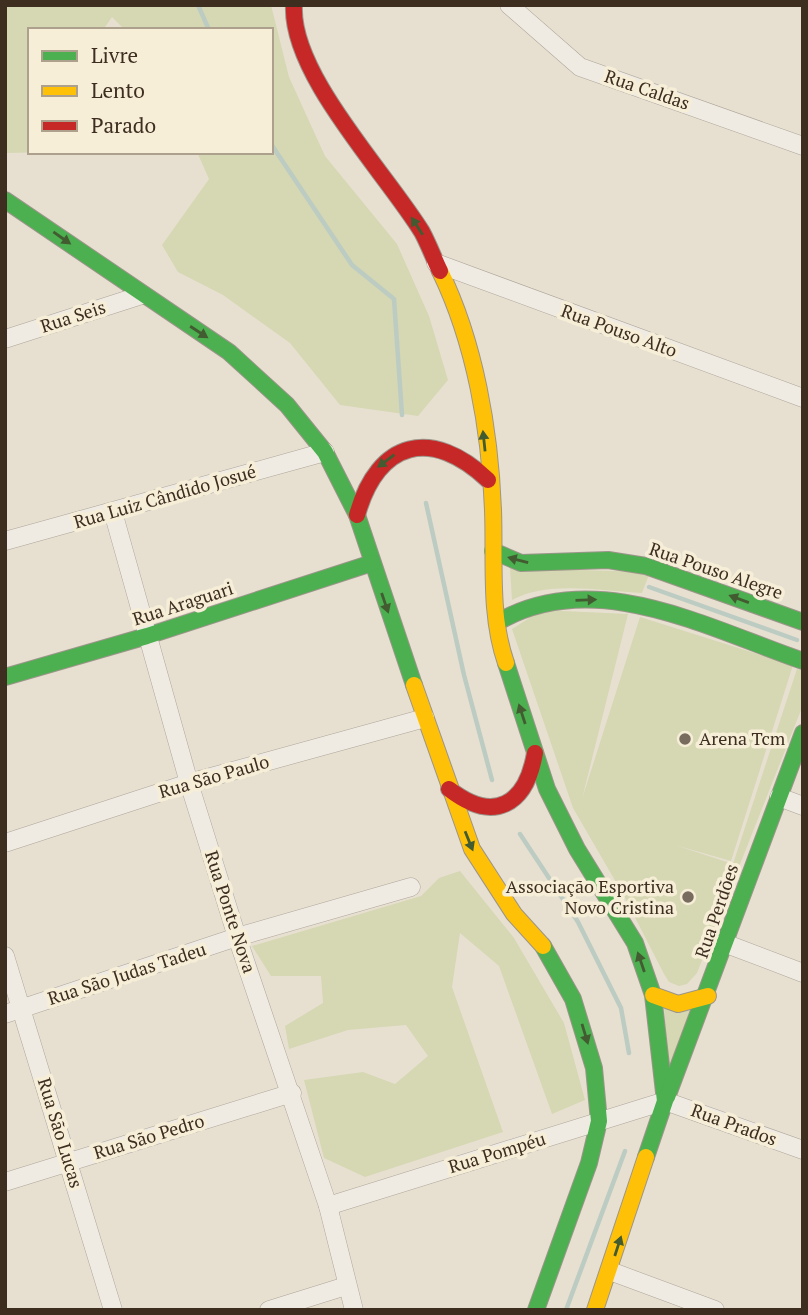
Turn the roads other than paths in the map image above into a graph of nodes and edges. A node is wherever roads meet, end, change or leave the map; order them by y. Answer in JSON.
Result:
{"nodes":[{"id":1,"x":303,"y":5,"type":"edge"},
{"id":2,"x":509,"y":5,"type":"edge"},
{"id":3,"x":293,"y":13,"type":"edge"},
{"id":4,"x":803,"y":146,"type":"edge"},
{"id":5,"x":5,"y":200,"type":"edge"},
{"id":6,"x":436,"y":263,"type":"junction"},
{"id":7,"x":142,"y":295,"type":"junction"},
{"id":8,"x":5,"y":339,"type":"edge"},
{"id":9,"x":803,"y":398,"type":"edge"},
{"id":10,"x":326,"y":452,"type":"junction"},
{"id":11,"x":488,"y":480,"type":"junction"},
{"id":12,"x":113,"y":512,"type":"junction"},
{"id":13,"x":357,"y":515,"type":"junction"},
{"id":14,"x":5,"y":541,"type":"edge"},
{"id":15,"x":493,"y":551,"type":"junction"},
{"id":16,"x":372,"y":563,"type":"junction"},
{"id":17,"x":498,"y":622,"type":"junction"},
{"id":18,"x":803,"y":622,"type":"edge"},
{"id":19,"x":147,"y":636,"type":"junction"},
{"id":20,"x":803,"y":662,"type":"edge"},
{"id":21,"x":5,"y":677,"type":"edge"},
{"id":22,"x":425,"y":718,"type":"junction"},
{"id":23,"x":803,"y":733,"type":"edge"},
{"id":24,"x":535,"y":753,"type":"junction"},
{"id":25,"x":189,"y":783,"type":"junction"},
{"id":26,"x":449,"y":789,"type":"junction"},
{"id":27,"x":779,"y":797,"type":"junction"},
{"id":28,"x":803,"y":806,"type":"edge"},
{"id":29,"x":5,"y":843,"type":"edge"},
{"id":30,"x":411,"y":887,"type":"dead end"},
{"id":31,"x":237,"y":937,"type":"junction"},
{"id":32,"x":724,"y":943,"type":"junction"},
{"id":33,"x":5,"y":956,"type":"edge"},
{"id":34,"x":803,"y":973,"type":"edge"},
{"id":35,"x":653,"y":995,"type":"junction"},
{"id":36,"x":709,"y":996,"type":"junction"},
{"id":37,"x":14,"y":1012,"type":"edge"},
{"id":38,"x":292,"y":1093,"type":"junction"},
{"id":39,"x":665,"y":1101,"type":"junction"},
{"id":40,"x":599,"y":1121,"type":"junction"},
{"id":41,"x":803,"y":1150,"type":"edge"},
{"id":42,"x":68,"y":1162,"type":"junction"},
{"id":43,"x":5,"y":1182,"type":"edge"},
{"id":44,"x":328,"y":1206,"type":"junction"},
{"id":45,"x":610,"y":1271,"type":"junction"},
{"id":46,"x":346,"y":1286,"type":"junction"},
{"id":47,"x":113,"y":1310,"type":"edge"},
{"id":48,"x":269,"y":1310,"type":"edge"},
{"id":49,"x":354,"y":1310,"type":"edge"},
{"id":50,"x":536,"y":1310,"type":"edge"},
{"id":51,"x":595,"y":1310,"type":"edge"},
{"id":52,"x":715,"y":1310,"type":"edge"}],
"edges":[{"from":1,"to":3,"type":"street"},
{"from":2,"to":4,"type":"street","name":"Rua Caldas"},
{"from":6,"to":3,"type":"main road","one_way":true},
{"from":5,"to":7,"type":"main road","one_way":true},
{"from":6,"to":9,"type":"street","name":"Rua Pouso Alto"},
{"from":11,"to":6,"type":"main road","one_way":true},
{"from":7,"to":8,"type":"street","name":"Rua Seis"},
{"from":7,"to":10,"type":"main road","one_way":true},
{"from":10,"to":12,"type":"street","name":"Rua Luiz Cândido Josué"},
{"from":10,"to":13,"type":"main road"},
{"from":11,"to":13,"type":"main road","one_way":true},
{"from":11,"to":15,"type":"main road"},
{"from":12,"to":14,"type":"street","name":"Rua Luiz Cândido Josué"},
{"from":12,"to":19,"type":"street","name":"Rua Ponte Nova"},
{"from":13,"to":16,"type":"main road"},
{"from":15,"to":17,"type":"main road"},
{"from":18,"to":15,"type":"main road","name":"Rua Pouso Alegre","one_way":true},
{"from":16,"to":19,"type":"main road","name":"Rua Araguari"},
{"from":16,"to":22,"type":"main road","one_way":true},
{"from":17,"to":20,"type":"main road","one_way":true},
{"from":24,"to":17,"type":"main road","one_way":true},
{"from":19,"to":21,"type":"main road","name":"Rua Araguari"},
{"from":19,"to":25,"type":"street","name":"Rua Ponte Nova"},
{"from":22,"to":25,"type":"street","name":"Rua São Paulo"},
{"from":22,"to":26,"type":"main road"},
{"from":23,"to":27,"type":"main road","name":"Rua Perdões"},
{"from":24,"to":26,"type":"main road"},
{"from":35,"to":24,"type":"main road","one_way":true},
{"from":25,"to":29,"type":"street","name":"Rua São Paulo"},
{"from":25,"to":31,"type":"street","name":"Rua Ponte Nova"},
{"from":26,"to":40,"type":"main road","one_way":true},
{"from":27,"to":28,"type":"street"},
{"from":27,"to":32,"type":"main road","name":"Rua Perdões"},
{"from":30,"to":31,"type":"street","name":"Rua São Judas Tadeu"},
{"from":31,"to":37,"type":"street","name":"Rua São Judas Tadeu"},
{"from":31,"to":38,"type":"street","name":"Rua Ponte Nova"},
{"from":32,"to":34,"type":"street"},
{"from":32,"to":36,"type":"main road","name":"Rua Perdões"},
{"from":33,"to":37,"type":"street","name":"Rua São Lucas"},
{"from":35,"to":36,"type":"main road"},
{"from":35,"to":39,"type":"main road"},
{"from":36,"to":39,"type":"main road","name":"Rua Perdões"},
{"from":37,"to":42,"type":"street","name":"Rua São Lucas"},
{"from":38,"to":42,"type":"street","name":"Rua São Pedro"},
{"from":38,"to":44,"type":"street","name":"Rua Ponte Nova"},
{"from":39,"to":40,"type":"street","name":"Rua Pompéu"},
{"from":39,"to":41,"type":"street","name":"Rua Prados"},
{"from":45,"to":39,"type":"main road","name":"Rua Perdões","one_way":true},
{"from":40,"to":44,"type":"street","name":"Rua Pompéu"},
{"from":40,"to":50,"type":"main road"},
{"from":42,"to":43,"type":"street","name":"Rua São Pedro"},
{"from":42,"to":47,"type":"street","name":"Rua São Lucas"},
{"from":44,"to":46,"type":"street","name":"Rua Ponte Nova"},
{"from":45,"to":51,"type":"main road","name":"Rua Perdões"},
{"from":45,"to":52,"type":"street"},
{"from":46,"to":48,"type":"street"},
{"from":46,"to":49,"type":"street","name":"Rua Ponte Nova"}]}
